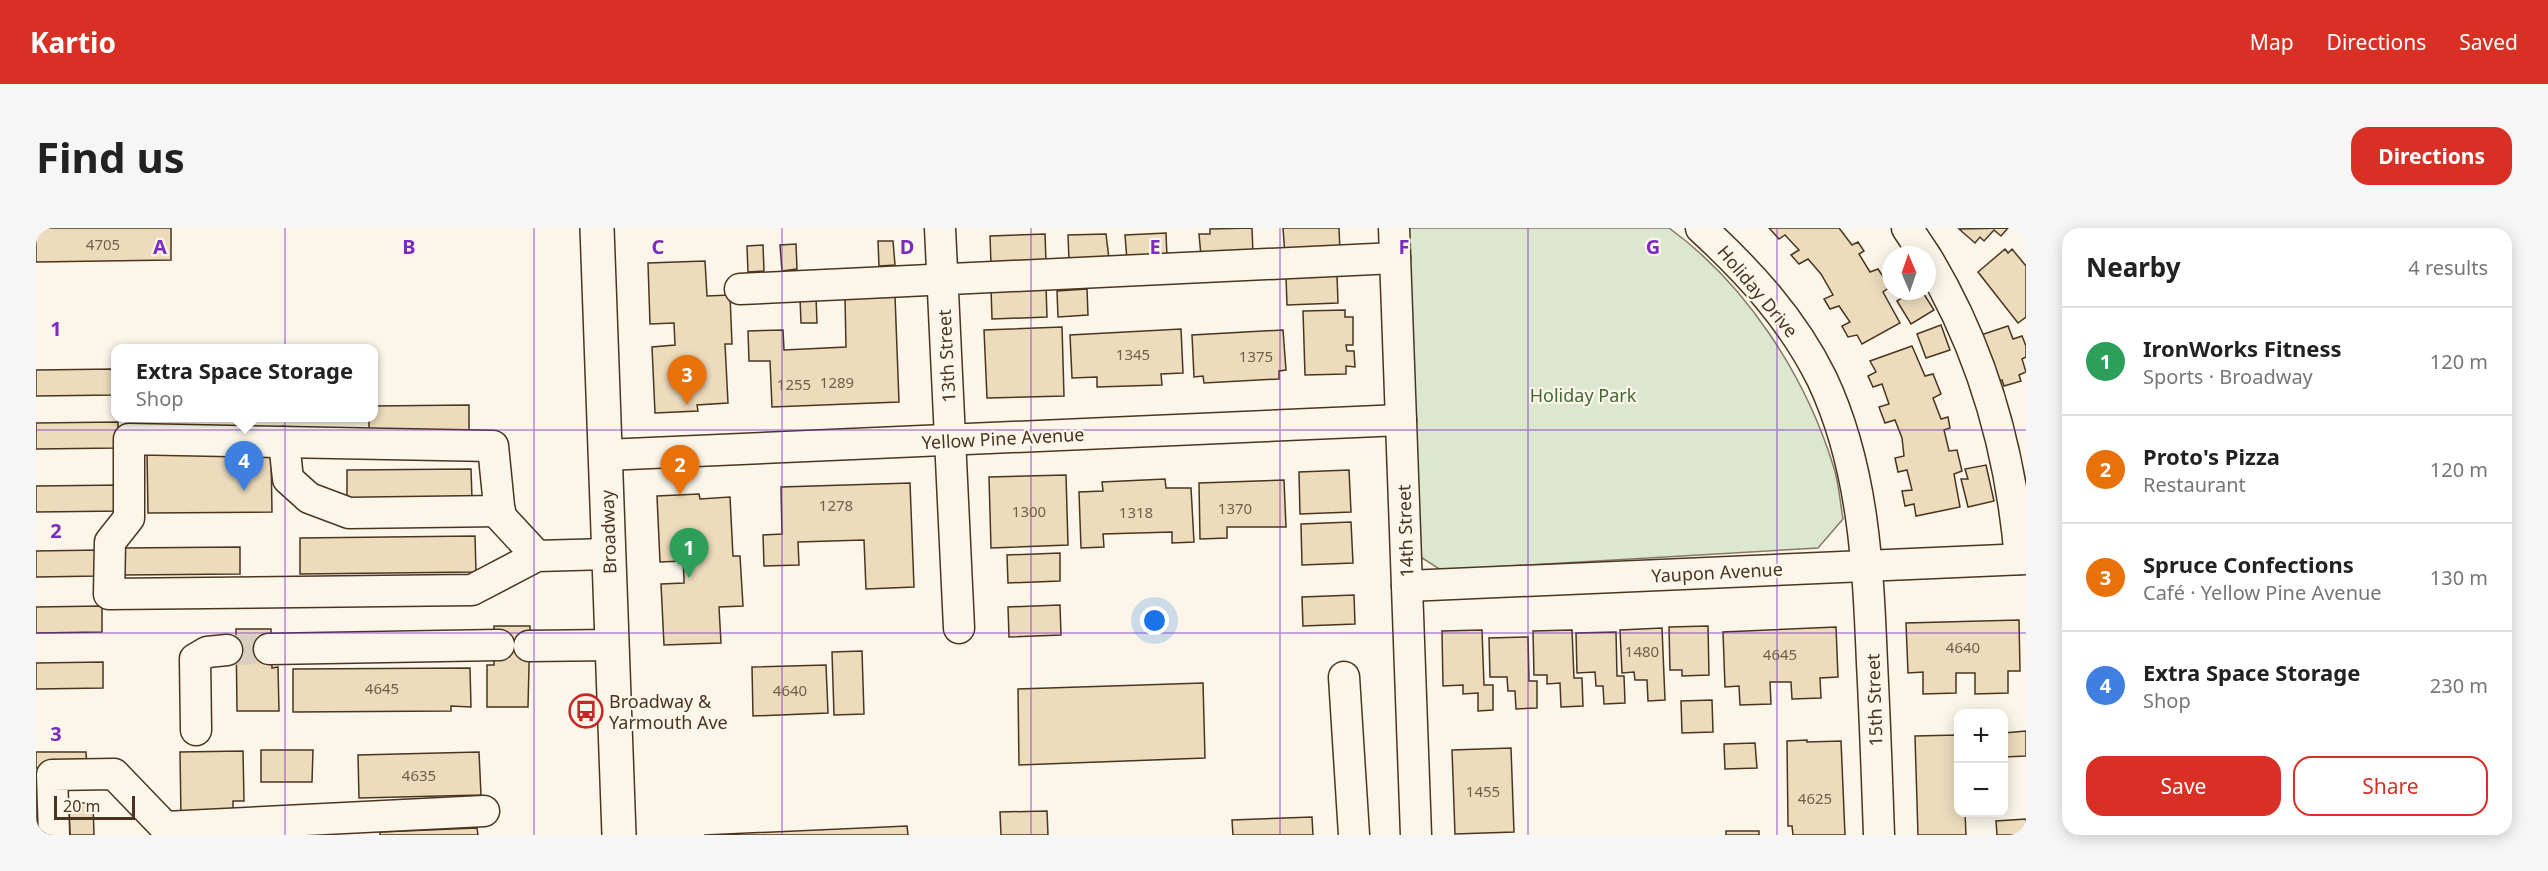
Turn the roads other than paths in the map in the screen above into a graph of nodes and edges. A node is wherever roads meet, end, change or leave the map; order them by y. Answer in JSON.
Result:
{"nodes":[{"id":1,"x":597,"y":228,"type":"edge"},
{"id":2,"x":940,"y":228,"type":"edge"},
{"id":3,"x":1394,"y":228,"type":"edge"},
{"id":4,"x":1701,"y":228,"type":"edge"},
{"id":5,"x":1923,"y":242,"type":"edge"},
{"id":6,"x":1395,"y":258,"type":"junction"},
{"id":7,"x":943,"y":281,"type":"junction"},
{"id":8,"x":740,"y":289,"type":"dead end"},
{"id":9,"x":1401,"y":420,"type":"junction"},
{"id":10,"x":950,"y":440,"type":"junction"},
{"id":11,"x":284,"y":442,"type":"junction"},
{"id":12,"x":605,"y":455,"type":"junction"},
{"id":13,"x":500,"y":511,"type":"junction"},
{"id":14,"x":608,"y":554,"type":"junction"},
{"id":15,"x":537,"y":556,"type":"junction"},
{"id":16,"x":2023,"y":559,"type":"edge"},
{"id":17,"x":1867,"y":565,"type":"junction"},
{"id":18,"x":1407,"y":586,"type":"junction"},
{"id":19,"x":959,"y":628,"type":"dead end"},
{"id":20,"x":499,"y":645,"type":"dead end"},
{"id":21,"x":612,"y":645,"type":"junction"},
{"id":22,"x":529,"y":646,"type":"dead end"},
{"id":23,"x":269,"y":649,"type":"tunnel mouth"},
{"id":24,"x":227,"y":650,"type":"tunnel mouth"},
{"id":25,"x":1344,"y":677,"type":"dead end"},
{"id":26,"x":196,"y":730,"type":"dead end"},
{"id":27,"x":44,"y":775,"type":"edge"},
{"id":28,"x":484,"y":811,"type":"dead end"},
{"id":29,"x":54,"y":835,"type":"edge"},
{"id":30,"x":619,"y":835,"type":"edge"},
{"id":31,"x":1354,"y":835,"type":"edge"},
{"id":32,"x":1416,"y":835,"type":"edge"},
{"id":33,"x":1879,"y":835,"type":"edge"}],
"edges":[{"from":1,"to":12,"type":"main road","name":"Broadway"},
{"from":2,"to":7,"type":"street","name":"13th Street"},
{"from":3,"to":6,"type":"street","name":"14th Street"},
{"from":4,"to":17,"type":"street","name":"Holiday Drive"},
{"from":5,"to":16,"type":"street"},
{"from":6,"to":7,"type":"street"},
{"from":6,"to":9,"type":"street","name":"14th Street"},
{"from":7,"to":8,"type":"street"},
{"from":7,"to":10,"type":"street","name":"13th Street"},
{"from":9,"to":10,"type":"street","name":"Yellow Pine Avenue"},
{"from":9,"to":18,"type":"street","name":"14th Street"},
{"from":10,"to":12,"type":"street","name":"Yellow Pine Avenue"},
{"from":10,"to":19,"type":"street","name":"13th Street"},
{"from":11,"to":13,"type":"street"},
{"from":11,"to":13,"type":"street"},
{"from":11,"to":15,"type":"street"},
{"from":12,"to":14,"type":"main road","name":"Broadway"},
{"from":13,"to":15,"type":"street"},
{"from":14,"to":15,"type":"street"},
{"from":14,"to":21,"type":"main road","name":"Broadway"},
{"from":16,"to":17,"type":"street","name":"Yaupon Avenue"},
{"from":17,"to":18,"type":"street","name":"Yaupon Avenue"},
{"from":17,"to":33,"type":"street","name":"15th Street"},
{"from":18,"to":32,"type":"street","name":"14th Street"},
{"from":20,"to":23,"type":"street"},
{"from":21,"to":22,"type":"street"},
{"from":21,"to":30,"type":"main road","name":"Broadway"},
{"from":24,"to":26,"type":"street"},
{"from":25,"to":31,"type":"street"},
{"from":27,"to":28,"type":"street"},
{"from":27,"to":29,"type":"street"}]}
